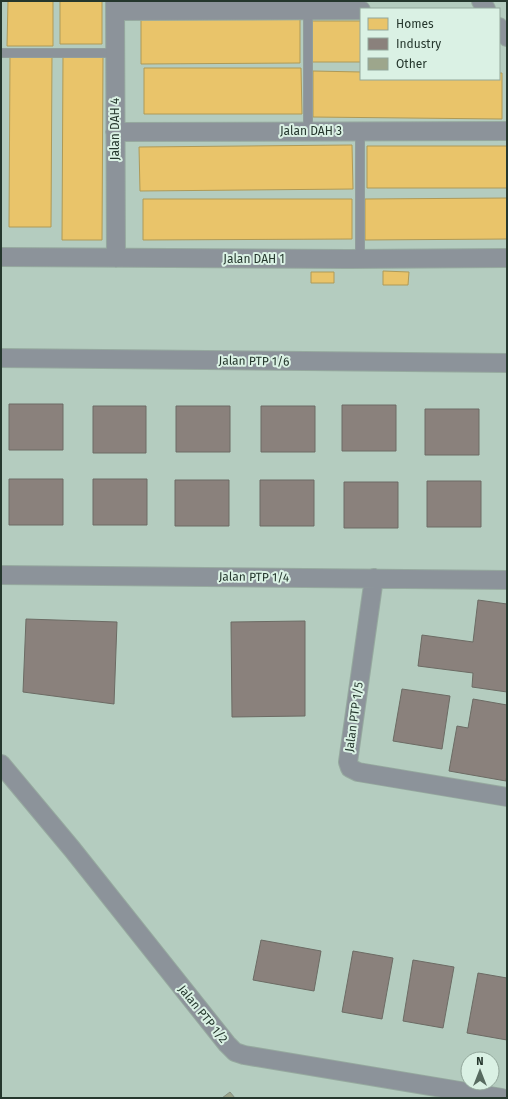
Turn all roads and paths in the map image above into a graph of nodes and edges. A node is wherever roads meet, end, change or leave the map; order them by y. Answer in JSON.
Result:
{"nodes":[{"id":1,"x":115,"y":6,"type":"edge"},
{"id":2,"x":360,"y":10,"type":"edge"},
{"id":3,"x":308,"y":11,"type":"junction"},
{"id":4,"x":500,"y":28,"type":"edge"},
{"id":5,"x":507,"y":37,"type":"edge"},
{"id":6,"x":1,"y":53,"type":"edge"},
{"id":7,"x":115,"y":53,"type":"junction"},
{"id":8,"x":308,"y":131,"type":"junction"},
{"id":9,"x":360,"y":131,"type":"junction"},
{"id":10,"x":507,"y":131,"type":"edge"},
{"id":11,"x":115,"y":132,"type":"junction"},
{"id":12,"x":1,"y":257,"type":"edge"},
{"id":13,"x":116,"y":258,"type":"junction"},
{"id":14,"x":507,"y":258,"type":"edge"},
{"id":15,"x":360,"y":259,"type":"junction"},
{"id":16,"x":1,"y":358,"type":"edge"},
{"id":17,"x":507,"y":363,"type":"edge"},
{"id":18,"x":1,"y":575,"type":"edge"},
{"id":19,"x":374,"y":578,"type":"junction"},
{"id":20,"x":507,"y":580,"type":"edge"},
{"id":21,"x":1,"y":764,"type":"edge"},
{"id":22,"x":507,"y":797,"type":"edge"},
{"id":23,"x":502,"y":1098,"type":"edge"}],
"edges":[{"from":1,"to":3,"type":"street"},
{"from":1,"to":7,"type":"street","name":"Jalan DAH 4"},
{"from":2,"to":3,"type":"street"},
{"from":3,"to":8,"type":"lane"},
{"from":4,"to":5,"type":"street"},
{"from":6,"to":7,"type":"lane"},
{"from":7,"to":11,"type":"street","name":"Jalan DAH 4"},
{"from":8,"to":9,"type":"street","name":"Jalan DAH 3"},
{"from":8,"to":11,"type":"street","name":"Jalan DAH 3"},
{"from":9,"to":10,"type":"street","name":"Jalan DAH 3"},
{"from":9,"to":15,"type":"lane"},
{"from":11,"to":13,"type":"street","name":"Jalan DAH 4"},
{"from":12,"to":13,"type":"street","name":"Jalan DAH 1"},
{"from":13,"to":15,"type":"street","name":"Jalan DAH 1"},
{"from":14,"to":15,"type":"street","name":"Jalan DAH 1"},
{"from":16,"to":17,"type":"street","name":"Jalan PTP 1/6"},
{"from":18,"to":19,"type":"street","name":"Jalan PTP 1/4"},
{"from":19,"to":20,"type":"street","name":"Jalan PTP 1/4"},
{"from":19,"to":22,"type":"street","name":"Jalan PTP 1/5"},
{"from":21,"to":23,"type":"street","name":"Jalan PTP 1/2"}]}
